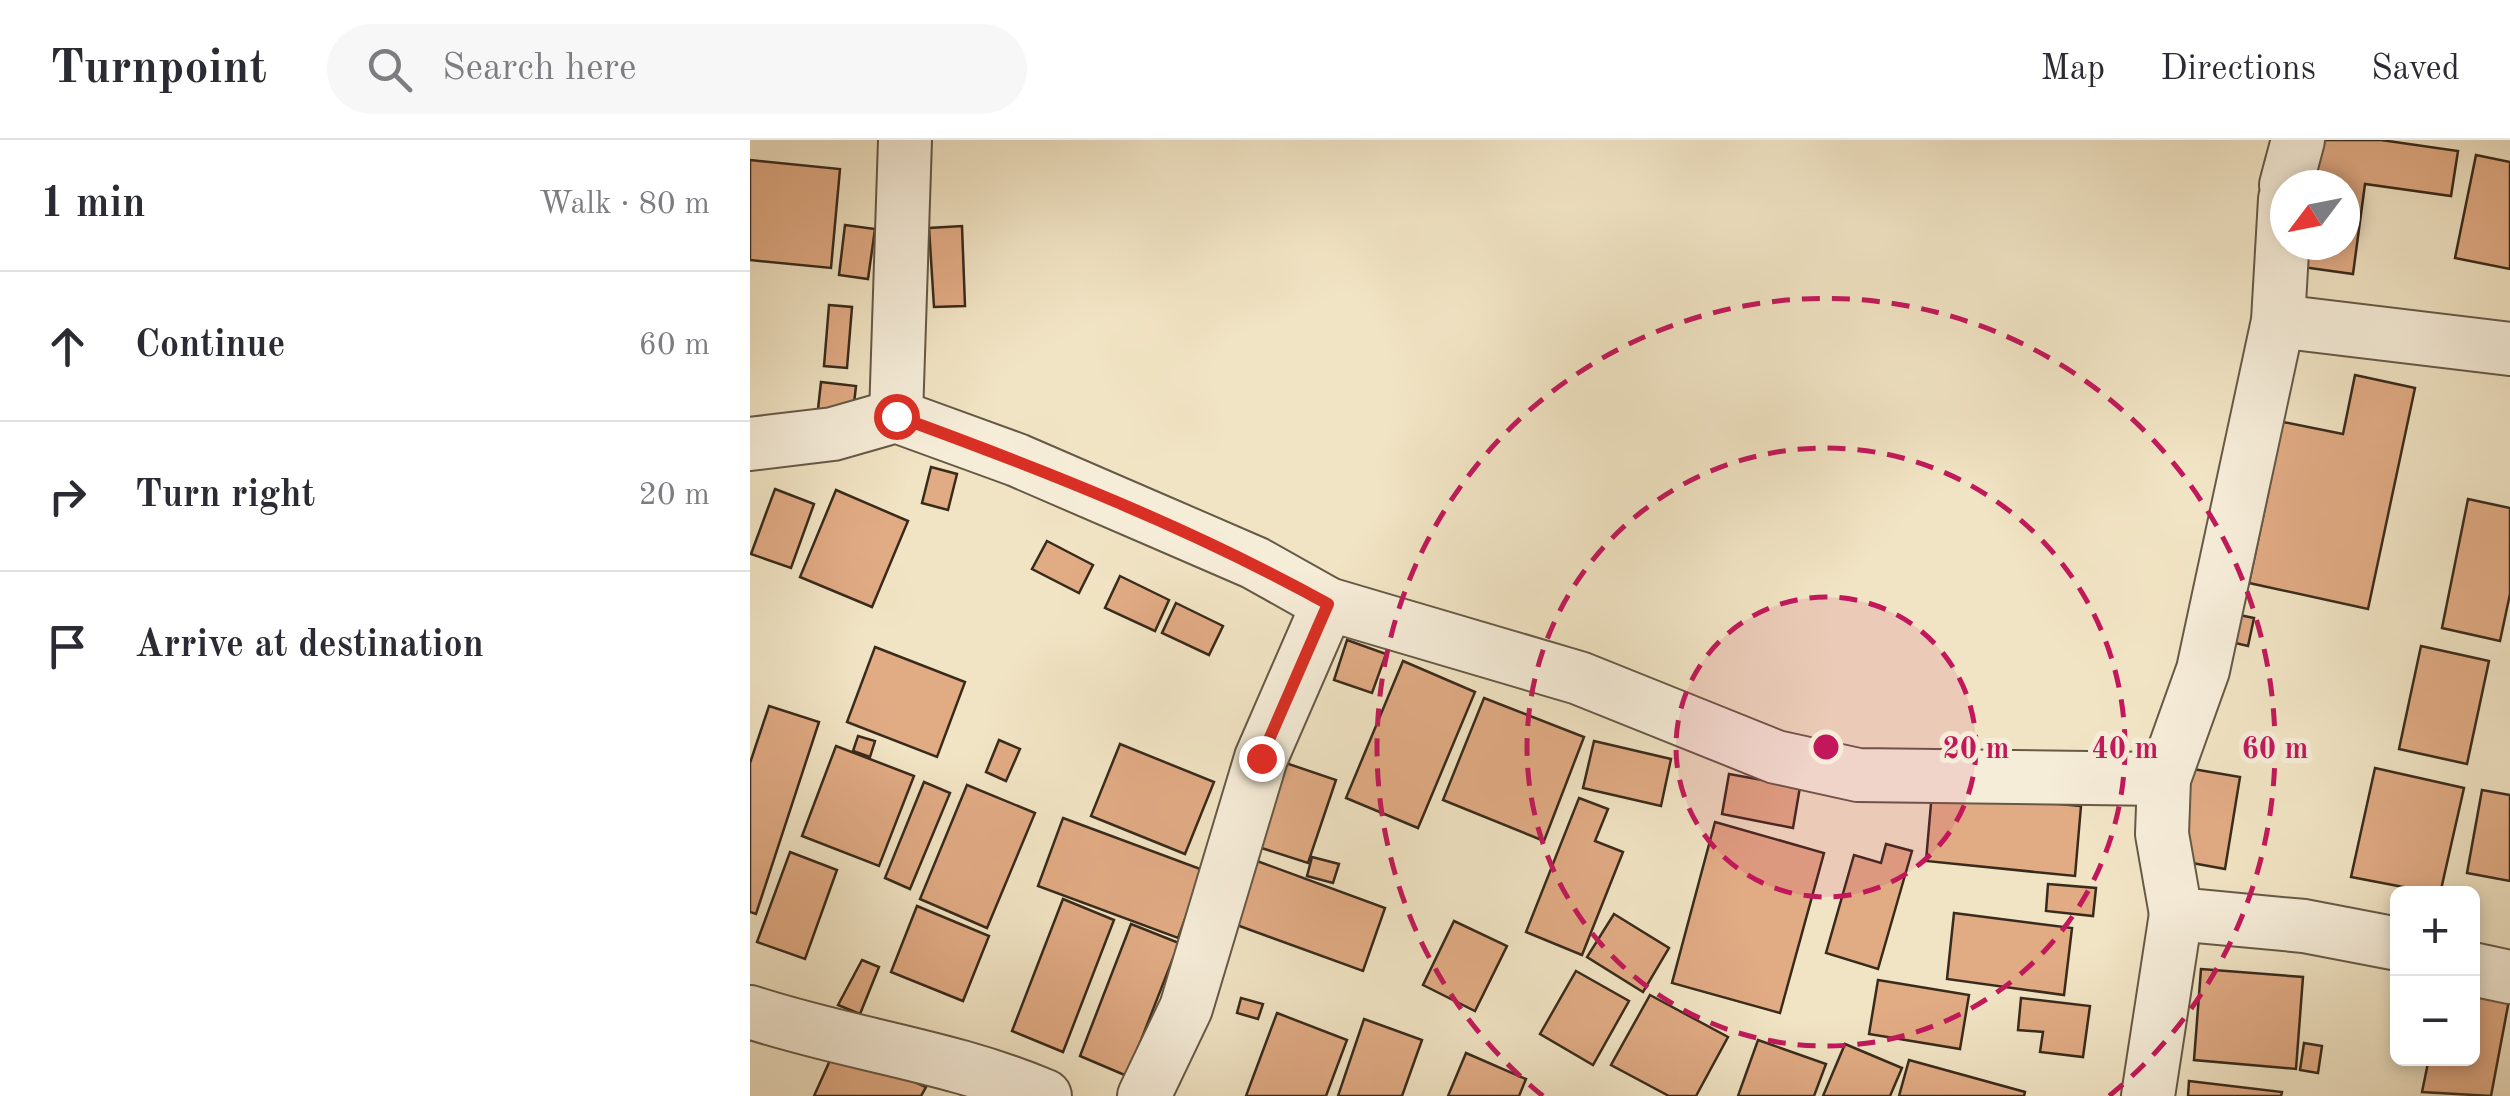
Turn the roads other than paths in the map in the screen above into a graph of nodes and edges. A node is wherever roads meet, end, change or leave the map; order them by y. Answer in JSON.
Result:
{"nodes":[{"id":1,"x":905,"y":140,"type":"edge"},
{"id":2,"x":2298,"y":140,"type":"edge"},
{"id":3,"x":2290,"y":170,"type":"edge"},
{"id":4,"x":2282,"y":260,"type":"edge"},
{"id":5,"x":2278,"y":321,"type":"junction"},
{"id":6,"x":2510,"y":349,"type":"edge"},
{"id":7,"x":896,"y":416,"type":"junction"},
{"id":8,"x":750,"y":444,"type":"edge"},
{"id":9,"x":1328,"y":604,"type":"junction"},
{"id":10,"x":2164,"y":779,"type":"junction"},
{"id":11,"x":2176,"y":914,"type":"junction"},
{"id":12,"x":2390,"y":942,"type":"edge"},
{"id":13,"x":2480,"y":970,"type":"edge"},
{"id":14,"x":2510,"y":977,"type":"edge"},
{"id":15,"x":750,"y":1012,"type":"edge"},
{"id":16,"x":1045,"y":1096,"type":"edge"},
{"id":17,"x":1144,"y":1096,"type":"edge"},
{"id":18,"x":2148,"y":1096,"type":"edge"}],
"edges":[{"from":1,"to":7,"type":"street"},
{"from":2,"to":3,"type":"street"},
{"from":4,"to":5,"type":"street"},
{"from":5,"to":6,"type":"street"},
{"from":5,"to":10,"type":"street"},
{"from":7,"to":8,"type":"street"},
{"from":7,"to":9,"type":"street"},
{"from":9,"to":10,"type":"street"},
{"from":9,"to":17,"type":"street"},
{"from":10,"to":11,"type":"street"},
{"from":11,"to":12,"type":"street"},
{"from":11,"to":18,"type":"street"},
{"from":13,"to":14,"type":"street"},
{"from":15,"to":16,"type":"street"}]}
